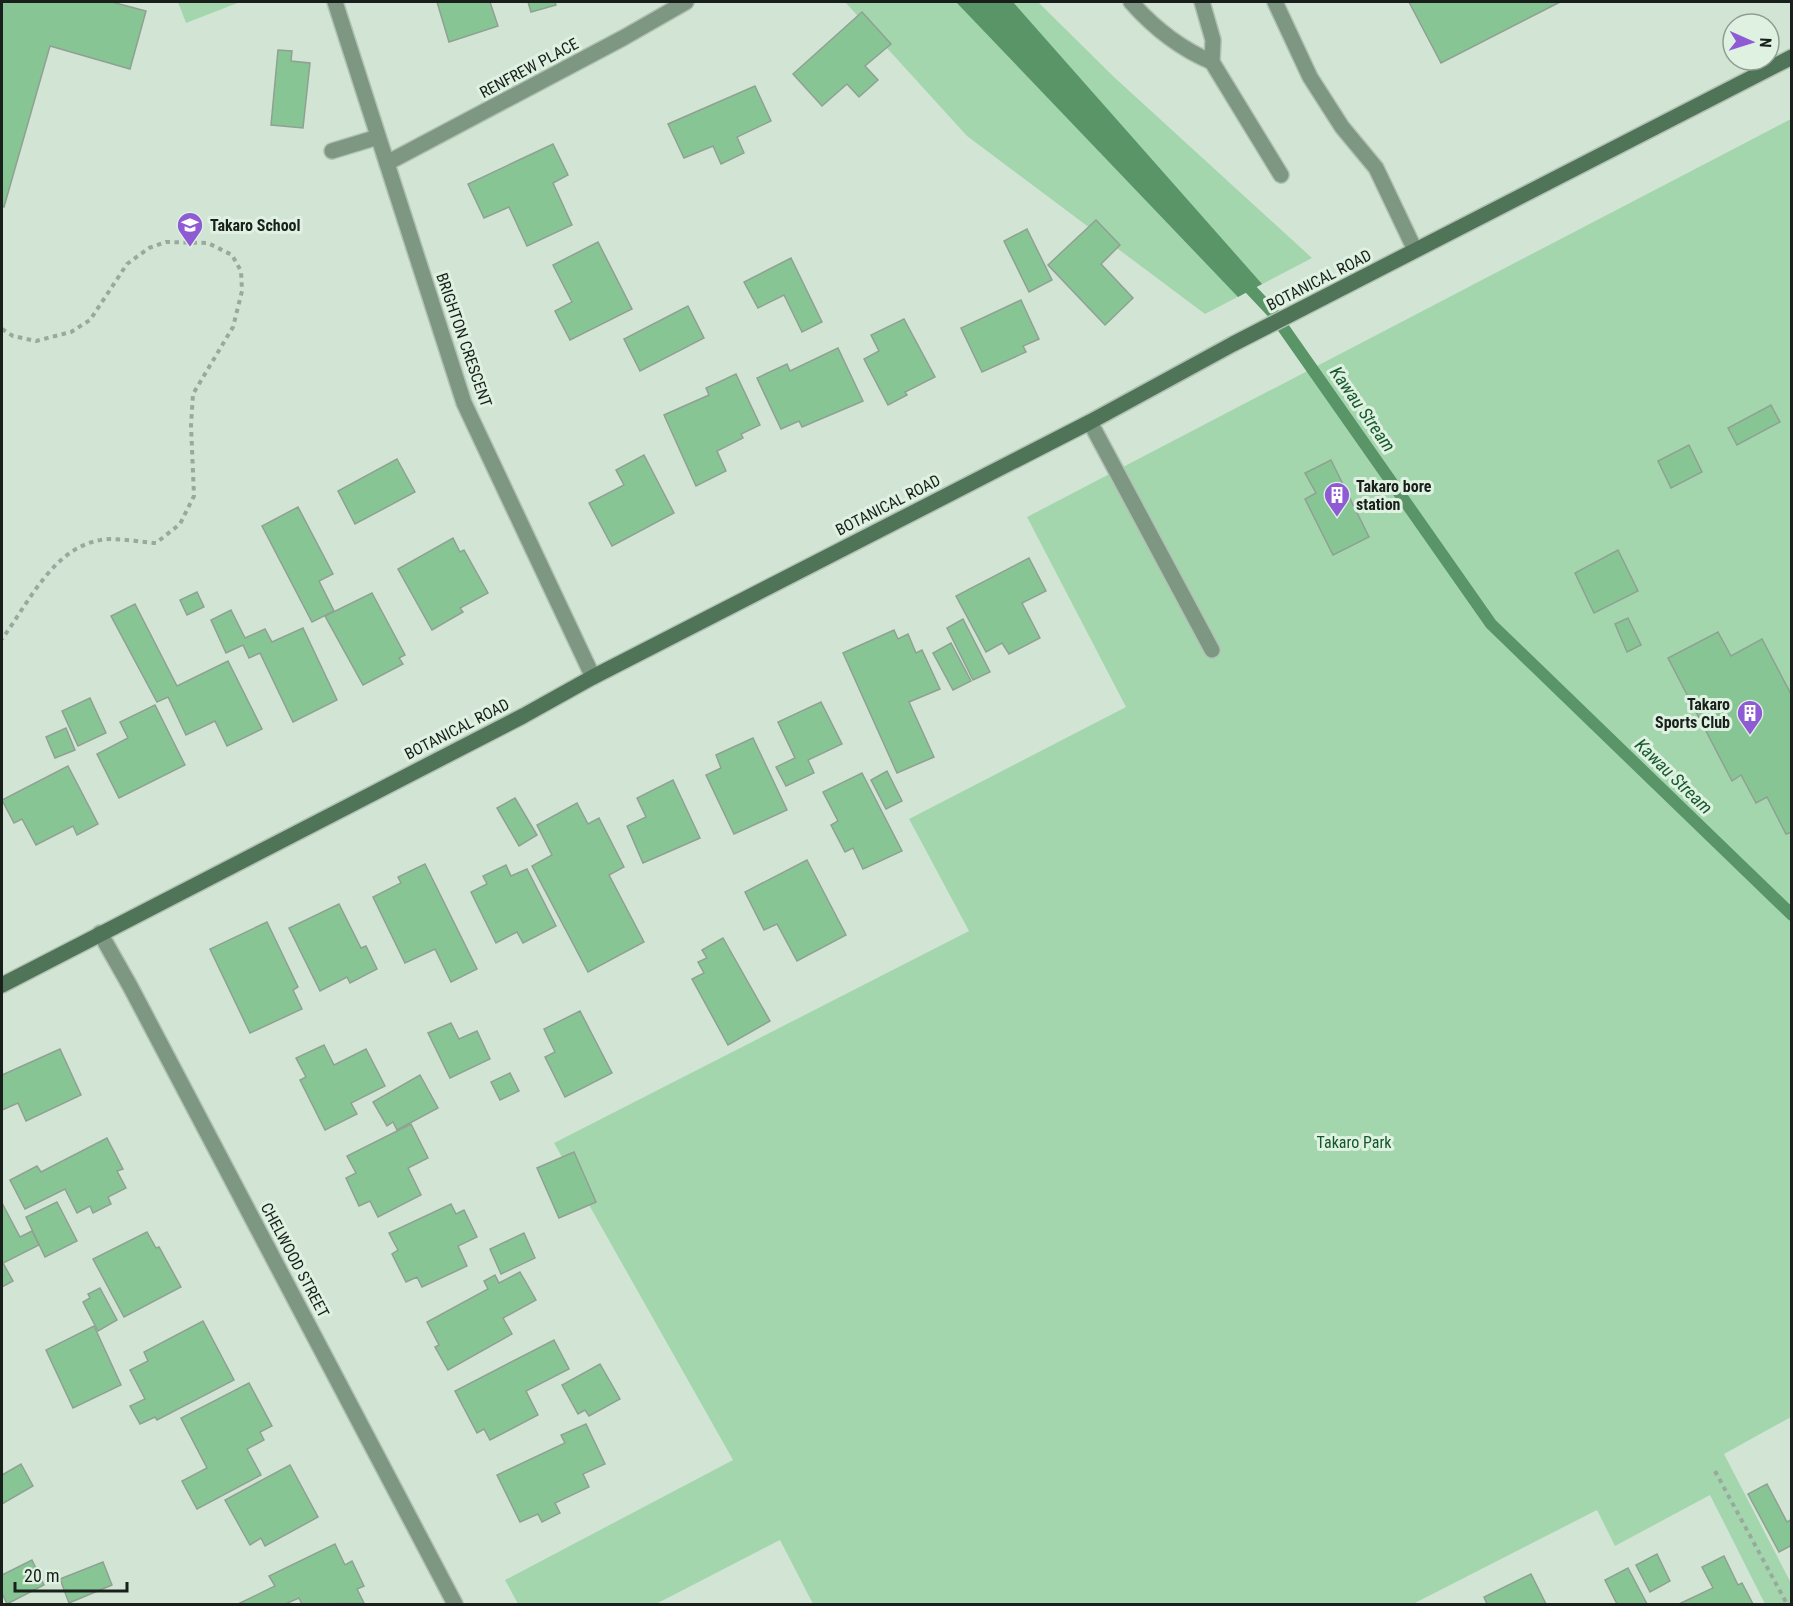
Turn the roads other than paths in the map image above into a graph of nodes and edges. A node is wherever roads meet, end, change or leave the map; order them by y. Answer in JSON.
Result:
{"nodes":[{"id":1,"x":335,"y":2,"type":"edge"},
{"id":2,"x":686,"y":2,"type":"edge"},
{"id":3,"x":1131,"y":2,"type":"edge"},
{"id":4,"x":1202,"y":2,"type":"edge"},
{"id":5,"x":1275,"y":2,"type":"edge"},
{"id":6,"x":1791,"y":57,"type":"edge"},
{"id":7,"x":1212,"y":62,"type":"junction"},
{"id":8,"x":378,"y":137,"type":"junction"},
{"id":9,"x":332,"y":151,"type":"dead end"},
{"id":10,"x":387,"y":163,"type":"junction"},
{"id":11,"x":1281,"y":175,"type":"dead end"},
{"id":12,"x":1415,"y":250,"type":"junction"},
{"id":13,"x":1090,"y":422,"type":"junction"},
{"id":14,"x":1212,"y":650,"type":"dead end"},
{"id":15,"x":593,"y":677,"type":"junction"},
{"id":16,"x":100,"y":933,"type":"junction"},
{"id":17,"x":2,"y":984,"type":"edge"},
{"id":18,"x":455,"y":1605,"type":"edge"}],
"edges":[{"from":1,"to":8,"type":"street","name":"BRIGHTON CRESCENT"},
{"from":2,"to":10,"type":"street","name":"RENFREW PLACE"},
{"from":3,"to":7,"type":"street"},
{"from":4,"to":7,"type":"street"},
{"from":5,"to":12,"type":"street"},
{"from":6,"to":12,"type":"main road","name":"BOTANICAL ROAD"},
{"from":7,"to":11,"type":"street"},
{"from":8,"to":9,"type":"street"},
{"from":8,"to":10,"type":"street","name":"BRIGHTON CRESCENT"},
{"from":10,"to":15,"type":"street","name":"BRIGHTON CRESCENT"},
{"from":12,"to":13,"type":"main road","name":"BOTANICAL ROAD"},
{"from":13,"to":14,"type":"street"},
{"from":13,"to":15,"type":"main road","name":"BOTANICAL ROAD"},
{"from":15,"to":16,"type":"main road","name":"BOTANICAL ROAD"},
{"from":16,"to":17,"type":"main road","name":"BOTANICAL ROAD"},
{"from":16,"to":18,"type":"street","name":"CHELWOOD STREET"}]}
